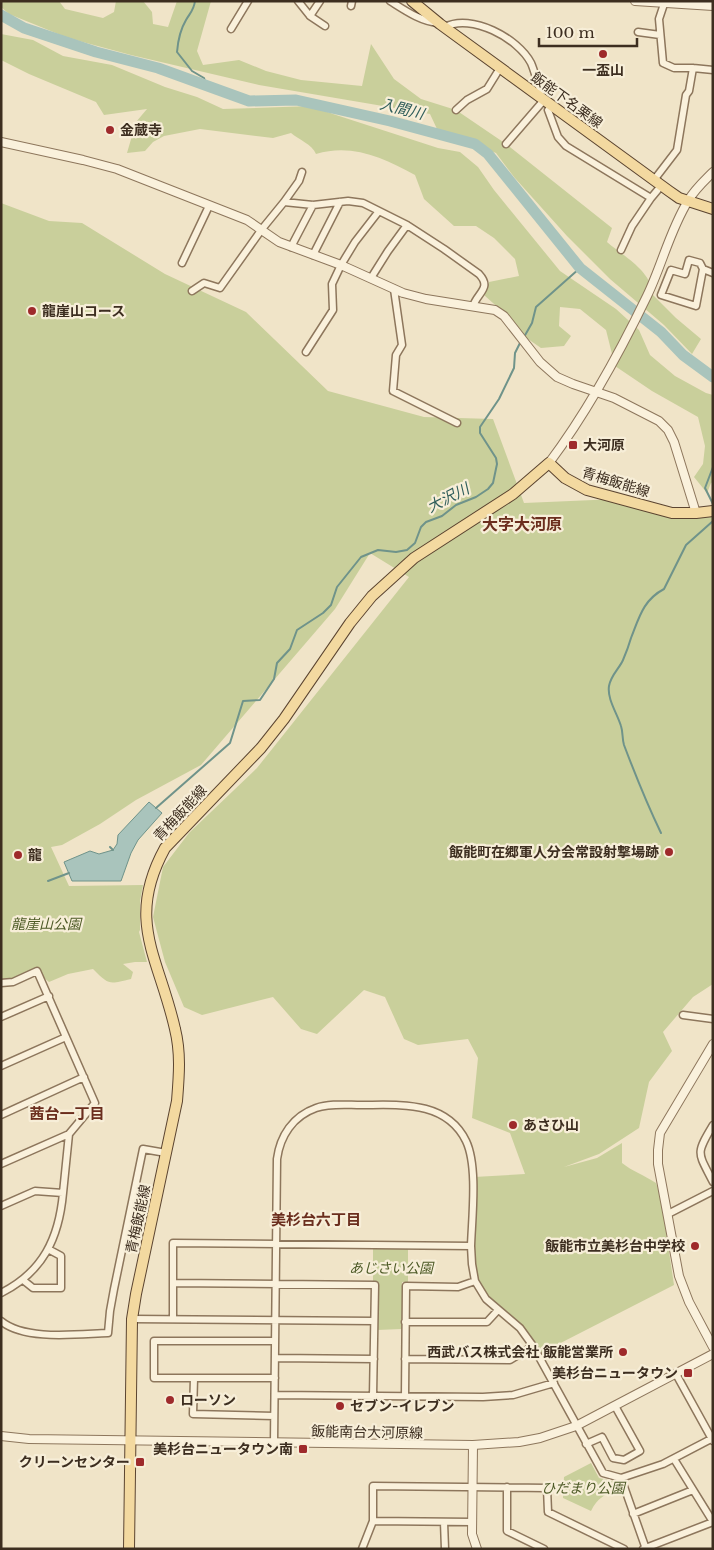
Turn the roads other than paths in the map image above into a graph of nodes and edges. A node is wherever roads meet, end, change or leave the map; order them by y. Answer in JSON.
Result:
{"nodes":[{"id":1,"x":248,"y":1,"type":"edge"},
{"id":2,"x":298,"y":1,"type":"edge"},
{"id":3,"x":320,"y":1,"type":"edge"},
{"id":4,"x":390,"y":1,"type":"edge"},
{"id":5,"x":412,"y":1,"type":"edge"},
{"id":6,"x":635,"y":1,"type":"edge"},
{"id":7,"x":702,"y":3,"type":"edge"},
{"id":8,"x":664,"y":4,"type":"junction"},
{"id":9,"x":713,"y":6,"type":"edge"},
{"id":10,"x":310,"y":16,"type":"junction"},
{"id":11,"x":325,"y":26,"type":"dead end"},
{"id":12,"x":442,"y":26,"type":"junction"},
{"id":13,"x":231,"y":28,"type":"dead end"},
{"id":14,"x":638,"y":32,"type":"dead end"},
{"id":15,"x":660,"y":35,"type":"junction"},
{"id":16,"x":500,"y":68,"type":"junction"},
{"id":17,"x":693,"y":68,"type":"junction"},
{"id":18,"x":713,"y":70,"type":"edge"},
{"id":19,"x":545,"y":100,"type":"junction"},
{"id":20,"x":456,"y":110,"type":"dead end"},
{"id":21,"x":1,"y":142,"type":"edge"},
{"id":22,"x":506,"y":144,"type":"dead end"},
{"id":23,"x":302,"y":172,"type":"dead end"},
{"id":24,"x":713,"y":172,"type":"edge"},
{"id":25,"x":657,"y":183,"type":"junction"},
{"id":26,"x":651,"y":198,"type":"junction"},
{"id":27,"x":688,"y":201,"type":"junction"},
{"id":28,"x":284,"y":202,"type":"junction"},
{"id":29,"x":340,"y":202,"type":"junction"},
{"id":30,"x":313,"y":205,"type":"junction"},
{"id":31,"x":209,"y":206,"type":"junction"},
{"id":32,"x":713,"y":209,"type":"edge"},
{"id":33,"x":379,"y":211,"type":"junction"},
{"id":34,"x":407,"y":225,"type":"junction"},
{"id":35,"x":262,"y":229,"type":"junction"},
{"id":36,"x":291,"y":247,"type":"junction"},
{"id":37,"x":620,"y":250,"type":"dead end"},
{"id":38,"x":313,"y":255,"type":"junction"},
{"id":39,"x":182,"y":263,"type":"dead end"},
{"id":40,"x":341,"y":265,"type":"junction"},
{"id":41,"x":703,"y":268,"type":"junction"},
{"id":42,"x":713,"y":273,"type":"edge"},
{"id":43,"x":371,"y":278,"type":"junction"},
{"id":44,"x":394,"y":289,"type":"junction"},
{"id":45,"x":192,"y":291,"type":"dead end"},
{"id":46,"x":473,"y":306,"type":"junction"},
{"id":47,"x":306,"y":352,"type":"dead end"},
{"id":48,"x":597,"y":392,"type":"junction"},
{"id":49,"x":457,"y":423,"type":"dead end"},
{"id":50,"x":549,"y":463,"type":"junction"},
{"id":51,"x":705,"y":512,"type":"edge"},
{"id":52,"x":1,"y":983,"type":"edge"},
{"id":53,"x":48,"y":996,"type":"junction"},
{"id":54,"x":683,"y":1015,"type":"dead end"},
{"id":55,"x":1,"y":1017,"type":"edge"},
{"id":56,"x":713,"y":1019,"type":"edge"},
{"id":57,"x":66,"y":1037,"type":"junction"},
{"id":58,"x":713,"y":1044,"type":"edge"},
{"id":59,"x":1,"y":1066,"type":"edge"},
{"id":60,"x":84,"y":1077,"type":"junction"},
{"id":61,"x":1,"y":1114,"type":"edge"},
{"id":62,"x":713,"y":1125,"type":"edge"},
{"id":63,"x":69,"y":1134,"type":"junction"},
{"id":64,"x":166,"y":1153,"type":"junction"},
{"id":65,"x":1,"y":1164,"type":"edge"},
{"id":66,"x":713,"y":1182,"type":"edge"},
{"id":67,"x":713,"y":1191,"type":"edge"},
{"id":68,"x":63,"y":1193,"type":"junction"},
{"id":69,"x":1,"y":1206,"type":"edge"},
{"id":70,"x":668,"y":1214,"type":"junction"},
{"id":71,"x":275,"y":1244,"type":"junction"},
{"id":72,"x":471,"y":1246,"type":"junction"},
{"id":73,"x":48,"y":1249,"type":"junction"},
{"id":74,"x":23,"y":1280,"type":"junction"},
{"id":75,"x":475,"y":1281,"type":"junction"},
{"id":76,"x":173,"y":1283,"type":"junction"},
{"id":77,"x":275,"y":1284,"type":"junction"},
{"id":78,"x":1,"y":1293,"type":"edge"},
{"id":79,"x":498,"y":1310,"type":"junction"},
{"id":80,"x":132,"y":1319,"type":"junction"},
{"id":81,"x":173,"y":1319,"type":"junction"},
{"id":82,"x":275,"y":1320,"type":"junction"},
{"id":83,"x":1,"y":1321,"type":"edge"},
{"id":84,"x":374,"y":1321,"type":"junction"},
{"id":85,"x":405,"y":1322,"type":"junction"},
{"id":86,"x":275,"y":1342,"type":"junction"},
{"id":87,"x":533,"y":1346,"type":"junction"},
{"id":88,"x":713,"y":1347,"type":"edge"},
{"id":89,"x":713,"y":1354,"type":"edge"},
{"id":90,"x":275,"y":1358,"type":"junction"},
{"id":91,"x":374,"y":1359,"type":"junction"},
{"id":92,"x":405,"y":1359,"type":"junction"},
{"id":93,"x":676,"y":1374,"type":"junction"},
{"id":94,"x":194,"y":1378,"type":"junction"},
{"id":95,"x":275,"y":1378,"type":"junction"},
{"id":96,"x":554,"y":1384,"type":"junction"},
{"id":97,"x":274,"y":1395,"type":"junction"},
{"id":98,"x":373,"y":1396,"type":"junction"},
{"id":99,"x":404,"y":1396,"type":"junction"},
{"id":100,"x":615,"y":1406,"type":"junction"},
{"id":101,"x":274,"y":1416,"type":"junction"},
{"id":102,"x":576,"y":1426,"type":"junction"},
{"id":103,"x":1,"y":1436,"type":"edge"},
{"id":104,"x":712,"y":1439,"type":"edge"},
{"id":105,"x":129,"y":1441,"type":"junction"},
{"id":106,"x":274,"y":1443,"type":"junction"},
{"id":107,"x":586,"y":1444,"type":"junction"},
{"id":108,"x":473,"y":1445,"type":"junction"},
{"id":109,"x":674,"y":1459,"type":"junction"},
{"id":110,"x":621,"y":1478,"type":"junction"},
{"id":111,"x":472,"y":1487,"type":"junction"},
{"id":112,"x":507,"y":1487,"type":"junction"},
{"id":113,"x":693,"y":1490,"type":"junction"},
{"id":114,"x":633,"y":1514,"type":"junction"},
{"id":115,"x":373,"y":1521,"type":"junction"},
{"id":116,"x":444,"y":1522,"type":"junction"},
{"id":117,"x":472,"y":1522,"type":"junction"},
{"id":118,"x":713,"y":1522,"type":"edge"},
{"id":119,"x":645,"y":1548,"type":"edge"},
{"id":120,"x":129,"y":1549,"type":"edge"},
{"id":121,"x":362,"y":1549,"type":"edge"},
{"id":122,"x":445,"y":1549,"type":"edge"},
{"id":123,"x":477,"y":1549,"type":"edge"},
{"id":124,"x":544,"y":1549,"type":"edge"},
{"id":125,"x":624,"y":1549,"type":"edge"}],
"edges":[{"from":1,"to":13,"type":"street"},
{"from":2,"to":10,"type":"street"},
{"from":3,"to":10,"type":"street"},
{"from":4,"to":12,"type":"street"},
{"from":5,"to":12,"type":"main road","name":"飯能下名栗線"},
{"from":6,"to":8,"type":"street"},
{"from":7,"to":8,"type":"street"},
{"from":7,"to":9,"type":"street"},
{"from":8,"to":15,"type":"street"},
{"from":10,"to":11,"type":"street"},
{"from":12,"to":16,"type":"main road","name":"飯能下名栗線"},
{"from":12,"to":19,"type":"street"},
{"from":14,"to":15,"type":"street"},
{"from":15,"to":17,"type":"street"},
{"from":16,"to":19,"type":"main road","name":"飯能下名栗線"},
{"from":16,"to":20,"type":"street"},
{"from":17,"to":18,"type":"street"},
{"from":17,"to":25,"type":"street"},
{"from":19,"to":22,"type":"street"},
{"from":19,"to":25,"type":"main road","name":"飯能下名栗線"},
{"from":19,"to":26,"type":"street"},
{"from":21,"to":31,"type":"street"},
{"from":23,"to":28,"type":"street"},
{"from":24,"to":27,"type":"street"},
{"from":25,"to":26,"type":"street"},
{"from":25,"to":27,"type":"main road","name":"飯能下名栗線"},
{"from":26,"to":37,"type":"street"},
{"from":27,"to":32,"type":"main road","name":"飯能下名栗線"},
{"from":27,"to":48,"type":"street"},
{"from":28,"to":30,"type":"street"},
{"from":28,"to":35,"type":"street"},
{"from":29,"to":30,"type":"street"},
{"from":29,"to":33,"type":"street"},
{"from":29,"to":38,"type":"street"},
{"from":30,"to":36,"type":"street"},
{"from":31,"to":35,"type":"street"},
{"from":31,"to":39,"type":"street"},
{"from":33,"to":34,"type":"street"},
{"from":33,"to":40,"type":"street"},
{"from":34,"to":43,"type":"street"},
{"from":34,"to":46,"type":"street"},
{"from":35,"to":36,"type":"street"},
{"from":35,"to":45,"type":"street"},
{"from":36,"to":38,"type":"street"},
{"from":38,"to":40,"type":"street"},
{"from":40,"to":43,"type":"street"},
{"from":40,"to":47,"type":"street"},
{"from":41,"to":41,"type":"street"},
{"from":41,"to":42,"type":"street"},
{"from":43,"to":44,"type":"street"},
{"from":44,"to":46,"type":"street"},
{"from":44,"to":49,"type":"street"},
{"from":46,"to":48,"type":"street"},
{"from":48,"to":50,"type":"street"},
{"from":48,"to":51,"type":"street"},
{"from":50,"to":51,"type":"main road","name":"青梅飯能線"},
{"from":50,"to":64,"type":"main road","name":"青梅飯能線"},
{"from":52,"to":53,"type":"street"},
{"from":53,"to":55,"type":"street"},
{"from":53,"to":57,"type":"street"},
{"from":54,"to":56,"type":"street"},
{"from":57,"to":59,"type":"street"},
{"from":57,"to":60,"type":"street"},
{"from":58,"to":70,"type":"street"},
{"from":60,"to":61,"type":"street"},
{"from":60,"to":63,"type":"street"},
{"from":62,"to":66,"type":"street"},
{"from":63,"to":65,"type":"street"},
{"from":63,"to":68,"type":"street"},
{"from":64,"to":80,"type":"main road","name":"青梅飯能線"},
{"from":64,"to":83,"type":"street"},
{"from":67,"to":70,"type":"street"},
{"from":68,"to":69,"type":"street"},
{"from":68,"to":73,"type":"street"},
{"from":70,"to":88,"type":"street"},
{"from":71,"to":72,"type":"street"},
{"from":71,"to":72,"type":"street"},
{"from":71,"to":76,"type":"street"},
{"from":71,"to":77,"type":"street"},
{"from":72,"to":75,"type":"street"},
{"from":73,"to":74,"type":"street"},
{"from":73,"to":74,"type":"street"},
{"from":74,"to":78,"type":"street"},
{"from":75,"to":79,"type":"street"},
{"from":75,"to":85,"type":"street"},
{"from":76,"to":77,"type":"street"},
{"from":76,"to":81,"type":"street"},
{"from":77,"to":82,"type":"street"},
{"from":77,"to":84,"type":"street"},
{"from":79,"to":85,"type":"street"},
{"from":79,"to":87,"type":"street"},
{"from":80,"to":81,"type":"street"},
{"from":80,"to":105,"type":"main road","name":"青梅飯能線"},
{"from":81,"to":82,"type":"street"},
{"from":82,"to":84,"type":"street"},
{"from":82,"to":86,"type":"street"},
{"from":84,"to":91,"type":"street"},
{"from":85,"to":92,"type":"street"},
{"from":86,"to":90,"type":"street"},
{"from":86,"to":94,"type":"street"},
{"from":87,"to":92,"type":"street"},
{"from":87,"to":96,"type":"street"},
{"from":89,"to":93,"type":"street","name":"飯能南台大河原線"},
{"from":90,"to":91,"type":"street"},
{"from":90,"to":95,"type":"street"},
{"from":91,"to":98,"type":"street"},
{"from":92,"to":99,"type":"street"},
{"from":93,"to":100,"type":"street","name":"飯能南台大河原線"},
{"from":93,"to":104,"type":"street"},
{"from":94,"to":95,"type":"street"},
{"from":94,"to":101,"type":"street"},
{"from":95,"to":97,"type":"street"},
{"from":96,"to":99,"type":"street"},
{"from":96,"to":102,"type":"street"},
{"from":97,"to":98,"type":"street"},
{"from":97,"to":101,"type":"street"},
{"from":98,"to":99,"type":"street"},
{"from":100,"to":102,"type":"street","name":"飯能南台大河原線"},
{"from":100,"to":107,"type":"street"},
{"from":101,"to":106,"type":"street"},
{"from":102,"to":107,"type":"street"},
{"from":102,"to":108,"type":"street","name":"飯能南台大河原線"},
{"from":103,"to":105,"type":"street","name":"飯能南台大河原線"},
{"from":104,"to":109,"type":"street"},
{"from":105,"to":106,"type":"street","name":"飯能南台大河原線"},
{"from":105,"to":120,"type":"main road","name":"青梅飯能線"},
{"from":106,"to":108,"type":"street","name":"飯能南台大河原線"},
{"from":107,"to":110,"type":"street"},
{"from":108,"to":111,"type":"street"},
{"from":109,"to":110,"type":"street"},
{"from":109,"to":113,"type":"street"},
{"from":110,"to":114,"type":"street"},
{"from":111,"to":112,"type":"street"},
{"from":111,"to":115,"type":"street"},
{"from":111,"to":117,"type":"street"},
{"from":112,"to":124,"type":"street"},
{"from":112,"to":125,"type":"street"},
{"from":113,"to":114,"type":"street"},
{"from":113,"to":118,"type":"street"},
{"from":114,"to":119,"type":"street"},
{"from":115,"to":116,"type":"street"},
{"from":115,"to":121,"type":"street"},
{"from":116,"to":117,"type":"street"},
{"from":116,"to":122,"type":"street"},
{"from":117,"to":123,"type":"street"},
{"from":118,"to":119,"type":"street"}]}
